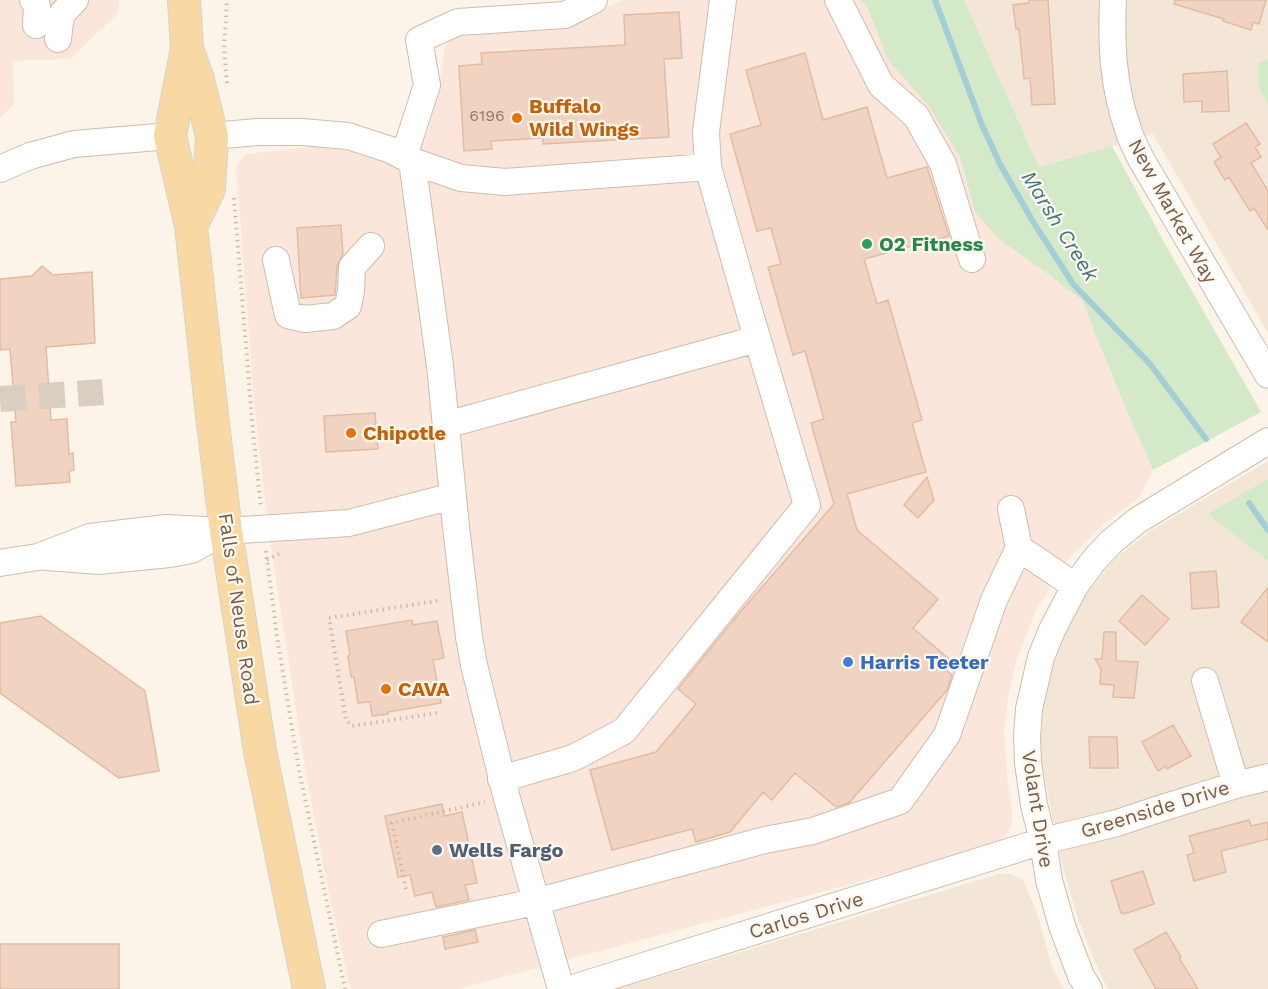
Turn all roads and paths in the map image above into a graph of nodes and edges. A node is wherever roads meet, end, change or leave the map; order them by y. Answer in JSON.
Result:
{"nodes":[{"id":1,"x":33,"y":0,"type":"edge"},
{"id":2,"x":75,"y":0,"type":"edge"},
{"id":3,"x":184,"y":0,"type":"edge"},
{"id":4,"x":227,"y":0,"type":"edge"},
{"id":5,"x":594,"y":0,"type":"edge"},
{"id":6,"x":723,"y":0,"type":"edge"},
{"id":7,"x":838,"y":0,"type":"edge"},
{"id":8,"x":1113,"y":0,"type":"edge"},
{"id":9,"x":36,"y":25,"type":"dead end"},
{"id":10,"x":58,"y":39,"type":"dead end"},
{"id":11,"x":187,"y":48,"type":"junction"},
{"id":12,"x":227,"y":84,"type":"dead end"},
{"id":13,"x":170,"y":136,"type":"junction"},
{"id":14,"x":212,"y":136,"type":"junction"},
{"id":15,"x":408,"y":158,"type":"junction"},
{"id":16,"x":708,"y":167,"type":"junction"},
{"id":17,"x":0,"y":169,"type":"edge"},
{"id":18,"x":234,"y":192,"type":"dead end"},
{"id":19,"x":191,"y":226,"type":"junction"},
{"id":20,"x":371,"y":246,"type":"dead end"},
{"id":21,"x":972,"y":259,"type":"dead end"},
{"id":22,"x":276,"y":260,"type":"dead end"},
{"id":23,"x":757,"y":339,"type":"junction"},
{"id":24,"x":1268,"y":375,"type":"edge"},
{"id":25,"x":446,"y":425,"type":"junction"},
{"id":26,"x":1268,"y":441,"type":"edge"},
{"id":27,"x":260,"y":496,"type":"dead end"},
{"id":28,"x":453,"y":496,"type":"junction"},
{"id":29,"x":1011,"y":508,"type":"dead end"},
{"id":30,"x":226,"y":531,"type":"junction"},
{"id":31,"x":1019,"y":548,"type":"junction"},
{"id":32,"x":287,"y":550,"type":"dead end"},
{"id":33,"x":0,"y":563,"type":"edge"},
{"id":34,"x":1075,"y":586,"type":"junction"},
{"id":35,"x":449,"y":599,"type":"dead end"},
{"id":36,"x":1205,"y":681,"type":"dead end"},
{"id":37,"x":437,"y":713,"type":"dead end"},
{"id":38,"x":1268,"y":777,"type":"edge"},
{"id":39,"x":501,"y":779,"type":"junction"},
{"id":40,"x":1236,"y":785,"type":"junction"},
{"id":41,"x":485,"y":802,"type":"dead end"},
{"id":42,"x":1043,"y":841,"type":"junction"},
{"id":43,"x":406,"y":889,"type":"dead end"},
{"id":44,"x":535,"y":902,"type":"junction"},
{"id":45,"x":381,"y":934,"type":"dead end"},
{"id":46,"x":309,"y":989,"type":"edge"},
{"id":47,"x":345,"y":989,"type":"edge"},
{"id":48,"x":561,"y":989,"type":"edge"},
{"id":49,"x":570,"y":989,"type":"edge"},
{"id":50,"x":1089,"y":989,"type":"edge"}],
"edges":[{"from":1,"to":9,"type":"street"},
{"from":2,"to":10,"type":"street"},
{"from":3,"to":11,"type":"main road"},
{"from":4,"to":12,"type":"path"},
{"from":5,"to":15,"type":"street"},
{"from":6,"to":16,"type":"street"},
{"from":7,"to":21,"type":"street"},
{"from":8,"to":24,"type":"street","name":"New Market Way"},
{"from":11,"to":13,"type":"main road"},
{"from":11,"to":14,"type":"main road"},
{"from":13,"to":17,"type":"street"},
{"from":13,"to":19,"type":"main road","name":"Falls of Neuse Road"},
{"from":14,"to":15,"type":"street"},
{"from":14,"to":19,"type":"main road"},
{"from":15,"to":16,"type":"street"},
{"from":15,"to":25,"type":"street"},
{"from":16,"to":23,"type":"street"},
{"from":18,"to":27,"type":"path"},
{"from":19,"to":30,"type":"main road","name":"Falls of Neuse Road"},
{"from":20,"to":22,"type":"street"},
{"from":23,"to":25,"type":"street"},
{"from":23,"to":39,"type":"street"},
{"from":25,"to":28,"type":"street"},
{"from":26,"to":34,"type":"street","name":"Volant Drive"},
{"from":28,"to":30,"type":"street"},
{"from":28,"to":39,"type":"street"},
{"from":29,"to":31,"type":"street"},
{"from":30,"to":33,"type":"street"},
{"from":30,"to":46,"type":"main road","name":"Falls of Neuse Road"},
{"from":31,"to":34,"type":"street"},
{"from":31,"to":44,"type":"street"},
{"from":32,"to":47,"type":"path"},
{"from":34,"to":42,"type":"street","name":"Volant Drive"},
{"from":35,"to":37,"type":"path"},
{"from":36,"to":40,"type":"street"},
{"from":38,"to":40,"type":"street","name":"Greenside Drive"},
{"from":39,"to":44,"type":"street"},
{"from":40,"to":42,"type":"street","name":"Greenside Drive"},
{"from":41,"to":43,"type":"path"},
{"from":42,"to":49,"type":"street","name":"Carlos Drive"},
{"from":42,"to":50,"type":"street","name":"Volant Drive"},
{"from":44,"to":45,"type":"street"},
{"from":44,"to":48,"type":"street"}]}
